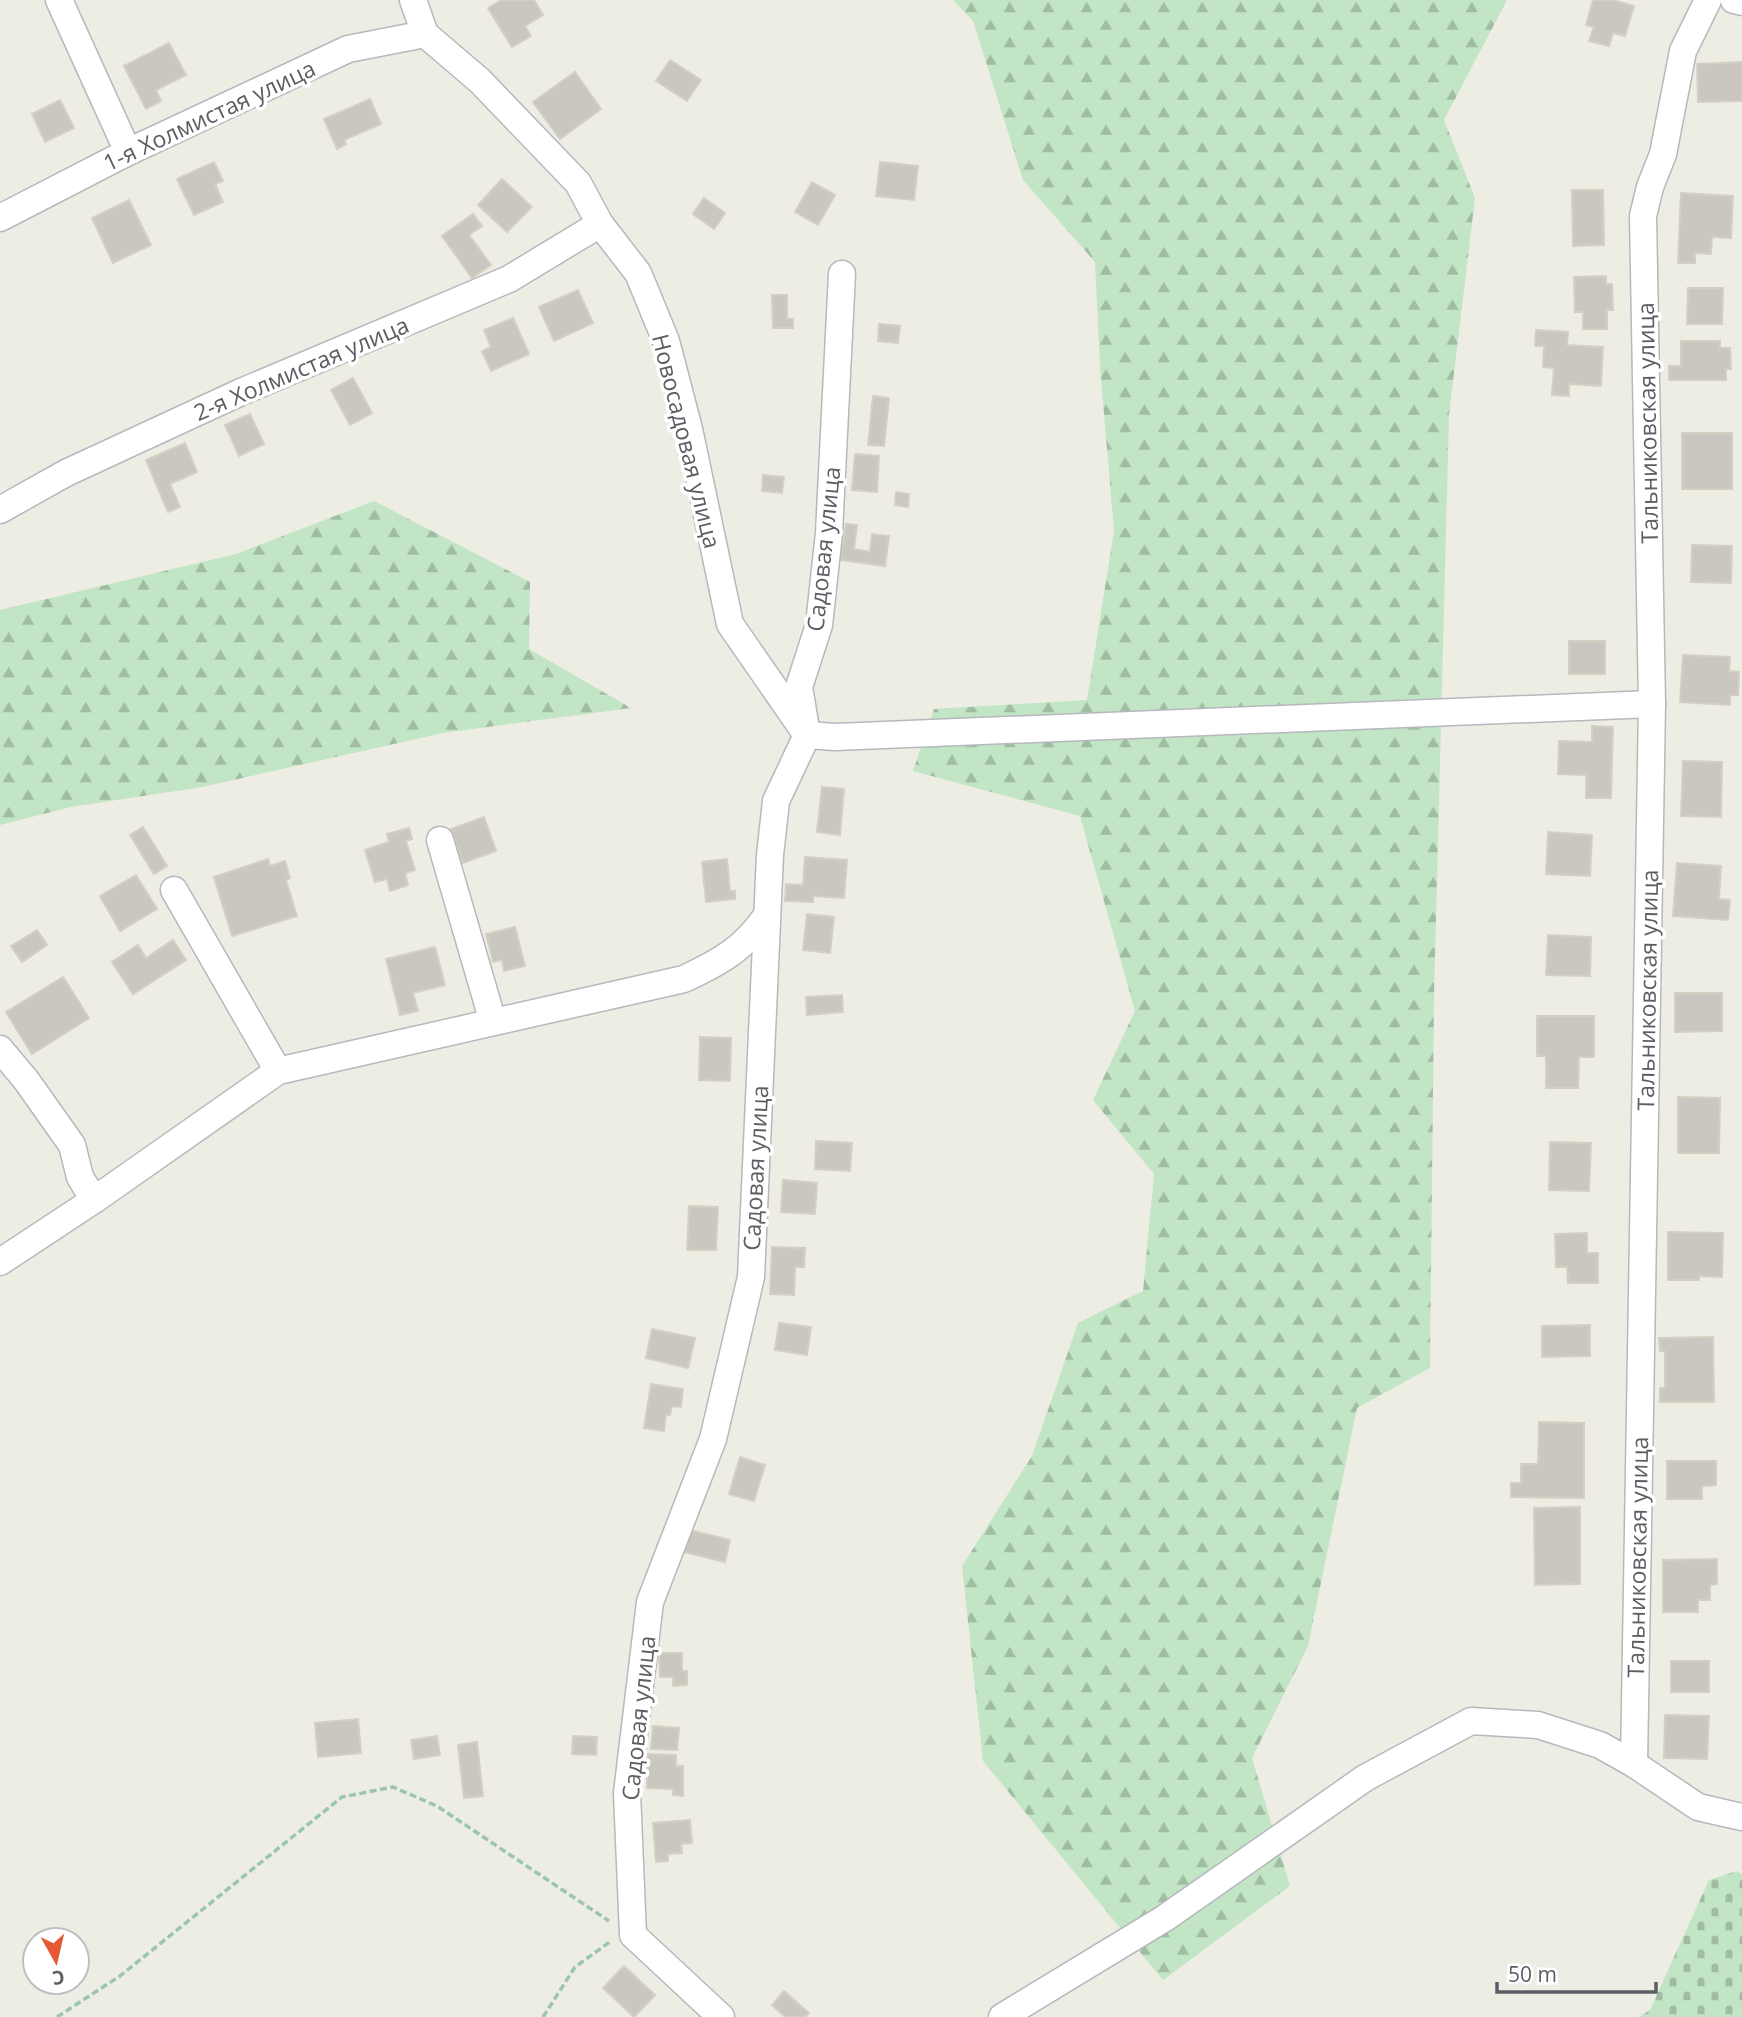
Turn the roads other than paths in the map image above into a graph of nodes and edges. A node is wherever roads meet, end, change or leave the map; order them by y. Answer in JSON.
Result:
{"nodes":[{"id":1,"x":59,"y":0,"type":"edge"},
{"id":2,"x":413,"y":0,"type":"edge"},
{"id":3,"x":1708,"y":0,"type":"edge"},
{"id":4,"x":1734,"y":0,"type":"edge"},
{"id":5,"x":1742,"y":2,"type":"edge"},
{"id":6,"x":425,"y":34,"type":"junction"},
{"id":7,"x":128,"y":152,"type":"junction"},
{"id":8,"x":0,"y":218,"type":"edge"},
{"id":9,"x":600,"y":224,"type":"junction"},
{"id":10,"x":842,"y":274,"type":"dead end"},
{"id":11,"x":0,"y":510,"type":"edge"},
{"id":12,"x":1652,"y":704,"type":"junction"},
{"id":13,"x":807,"y":735,"type":"junction"},
{"id":14,"x":440,"y":840,"type":"dead end"},
{"id":15,"x":174,"y":890,"type":"dead end"},
{"id":16,"x":767,"y":915,"type":"junction"},
{"id":17,"x":493,"y":1022,"type":"junction"},
{"id":18,"x":0,"y":1049,"type":"edge"},
{"id":19,"x":278,"y":1071,"type":"junction"},
{"id":20,"x":94,"y":1200,"type":"junction"},
{"id":21,"x":0,"y":1262,"type":"edge"},
{"id":22,"x":1634,"y":1764,"type":"junction"},
{"id":23,"x":1742,"y":1817,"type":"edge"},
{"id":24,"x":721,"y":2017,"type":"edge"},
{"id":25,"x":1002,"y":2017,"type":"edge"}],
"edges":[{"from":1,"to":7,"type":"street"},
{"from":2,"to":6,"type":"street"},
{"from":3,"to":12,"type":"street","name":"Тальниковская улица"},
{"from":4,"to":5,"type":"street"},
{"from":6,"to":7,"type":"street","name":"1-я Холмистая улица"},
{"from":6,"to":9,"type":"street","name":"Новосадовая улица"},
{"from":7,"to":8,"type":"street","name":"1-я Холмистая улица"},
{"from":9,"to":11,"type":"street","name":"2-я Холмистая улица"},
{"from":9,"to":13,"type":"street","name":"Новосадовая улица"},
{"from":10,"to":13,"type":"street","name":"Садовая улица"},
{"from":12,"to":13,"type":"street"},
{"from":12,"to":22,"type":"street","name":"Тальниковская улица"},
{"from":13,"to":16,"type":"street","name":"Садовая улица"},
{"from":14,"to":17,"type":"street"},
{"from":15,"to":19,"type":"street"},
{"from":16,"to":17,"type":"street"},
{"from":16,"to":24,"type":"street","name":"Садовая улица"},
{"from":17,"to":19,"type":"street"},
{"from":18,"to":20,"type":"street"},
{"from":19,"to":20,"type":"street"},
{"from":20,"to":21,"type":"street"},
{"from":22,"to":23,"type":"street"},
{"from":22,"to":25,"type":"street"}]}
